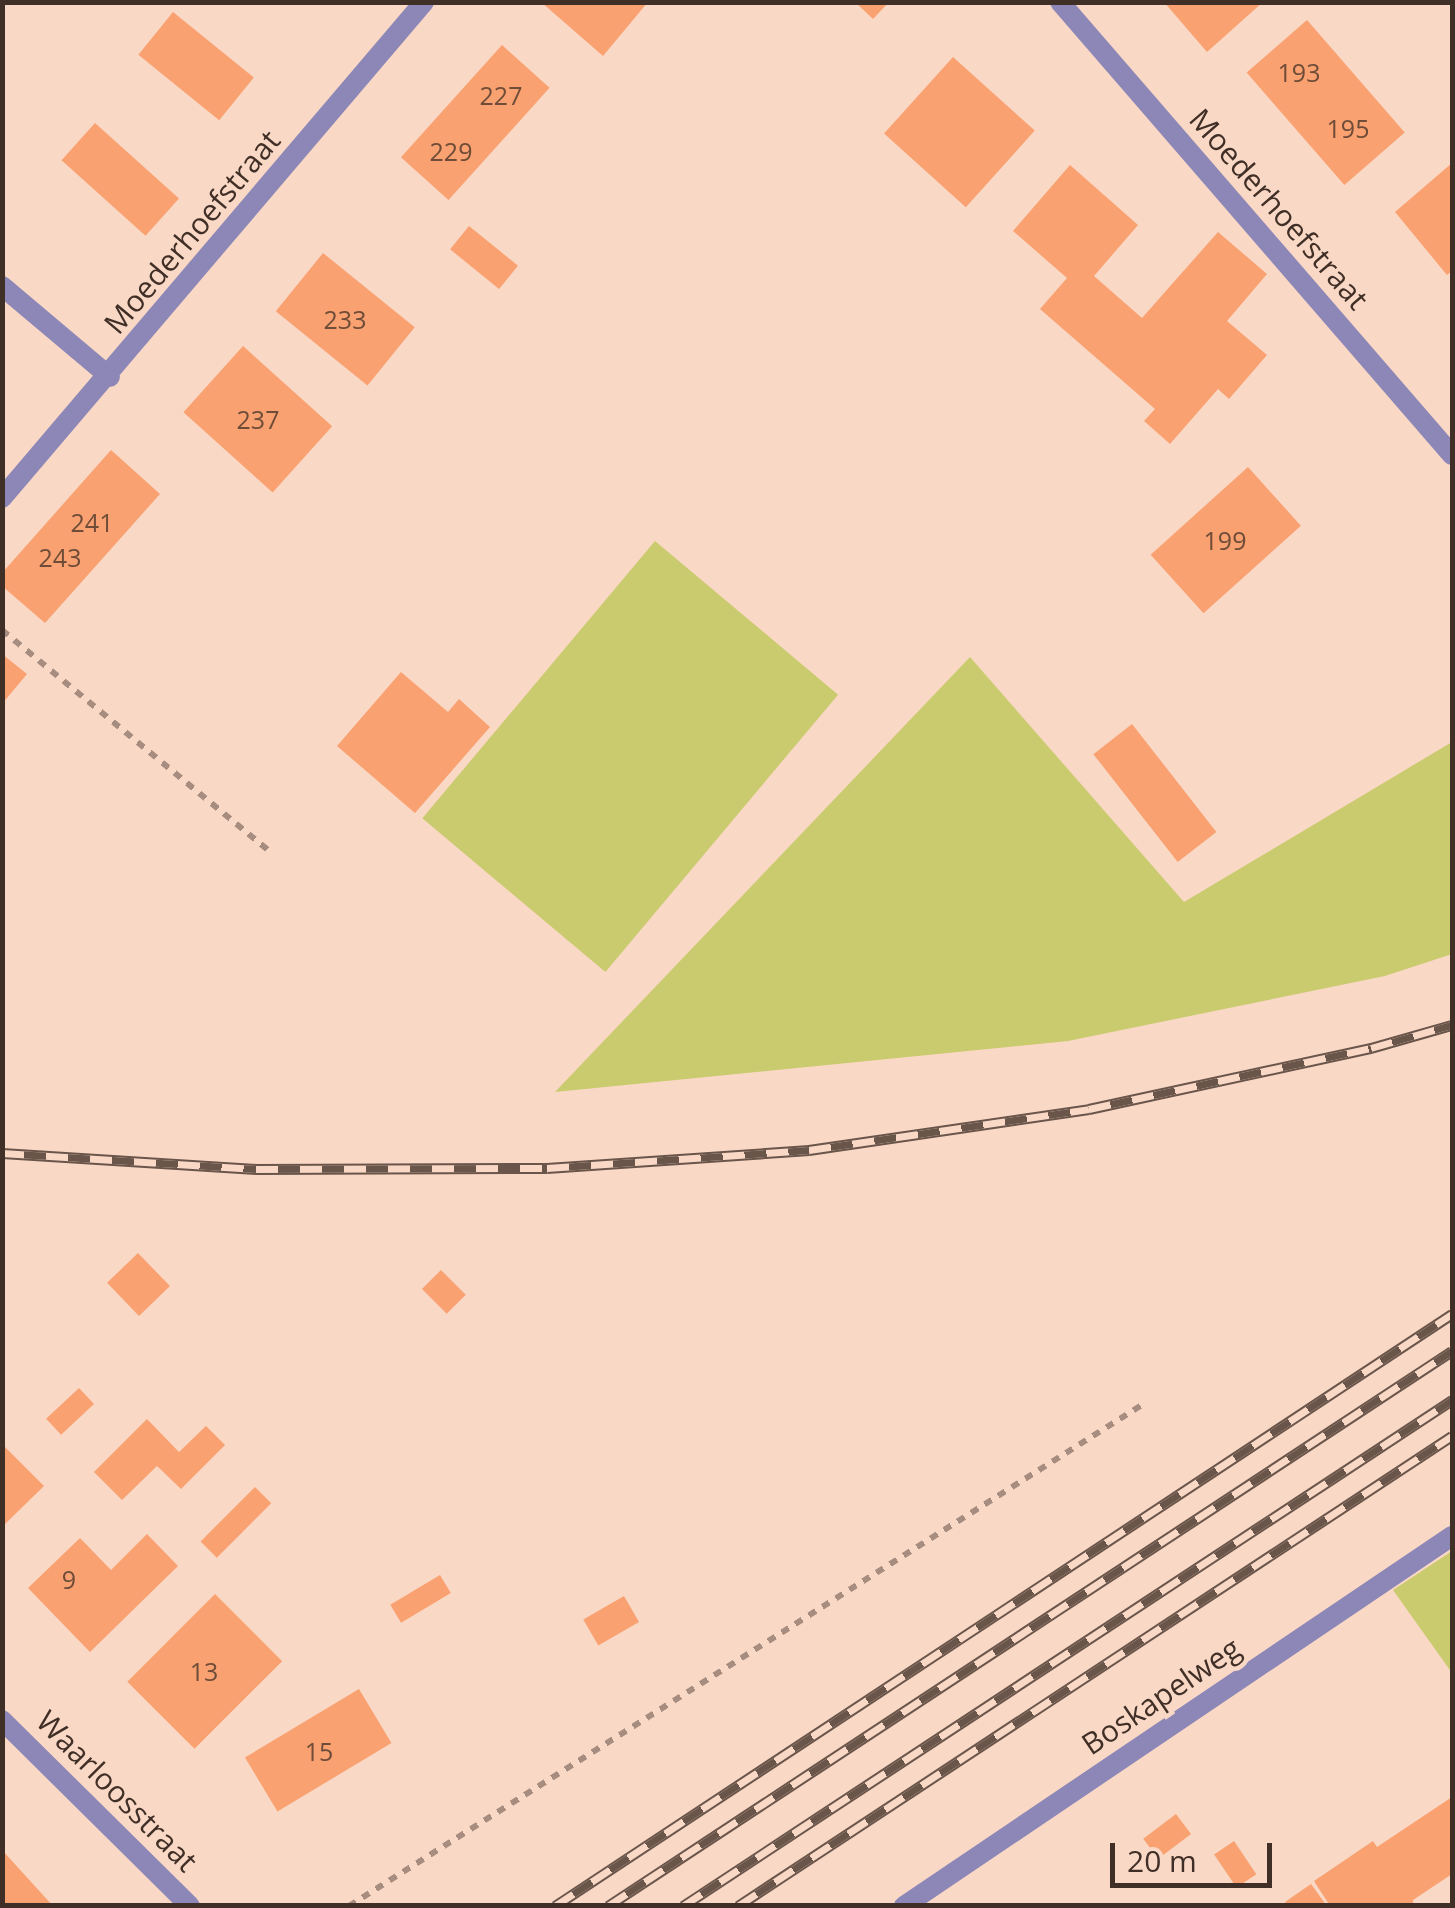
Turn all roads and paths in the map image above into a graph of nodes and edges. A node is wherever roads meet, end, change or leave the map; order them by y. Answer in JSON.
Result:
{"nodes":[{"id":1,"x":424,"y":2,"type":"edge"},
{"id":2,"x":1060,"y":2,"type":"edge"},
{"id":3,"x":2,"y":286,"type":"edge"},
{"id":4,"x":110,"y":376,"type":"junction"},
{"id":5,"x":1452,"y":455,"type":"edge"},
{"id":6,"x":2,"y":498,"type":"edge"},
{"id":7,"x":2,"y":630,"type":"edge"},
{"id":8,"x":272,"y":854,"type":"dead end"},
{"id":9,"x":1145,"y":1403,"type":"dead end"},
{"id":10,"x":1452,"y":1536,"type":"edge"},
{"id":11,"x":2,"y":1720,"type":"edge"},
{"id":12,"x":190,"y":1906,"type":"edge"},
{"id":13,"x":349,"y":1906,"type":"edge"},
{"id":14,"x":904,"y":1906,"type":"edge"}],
"edges":[{"from":1,"to":4,"type":"street","name":"Moederhoefstraat"},
{"from":2,"to":5,"type":"street","name":"Moederhoefstraat"},
{"from":3,"to":4,"type":"street"},
{"from":4,"to":6,"type":"street","name":"Moederhoefstraat"},
{"from":7,"to":8,"type":"path"},
{"from":9,"to":13,"type":"path"},
{"from":10,"to":14,"type":"street","name":"Boskapelweg"},
{"from":11,"to":12,"type":"street","name":"Waarloosstraat"}]}
